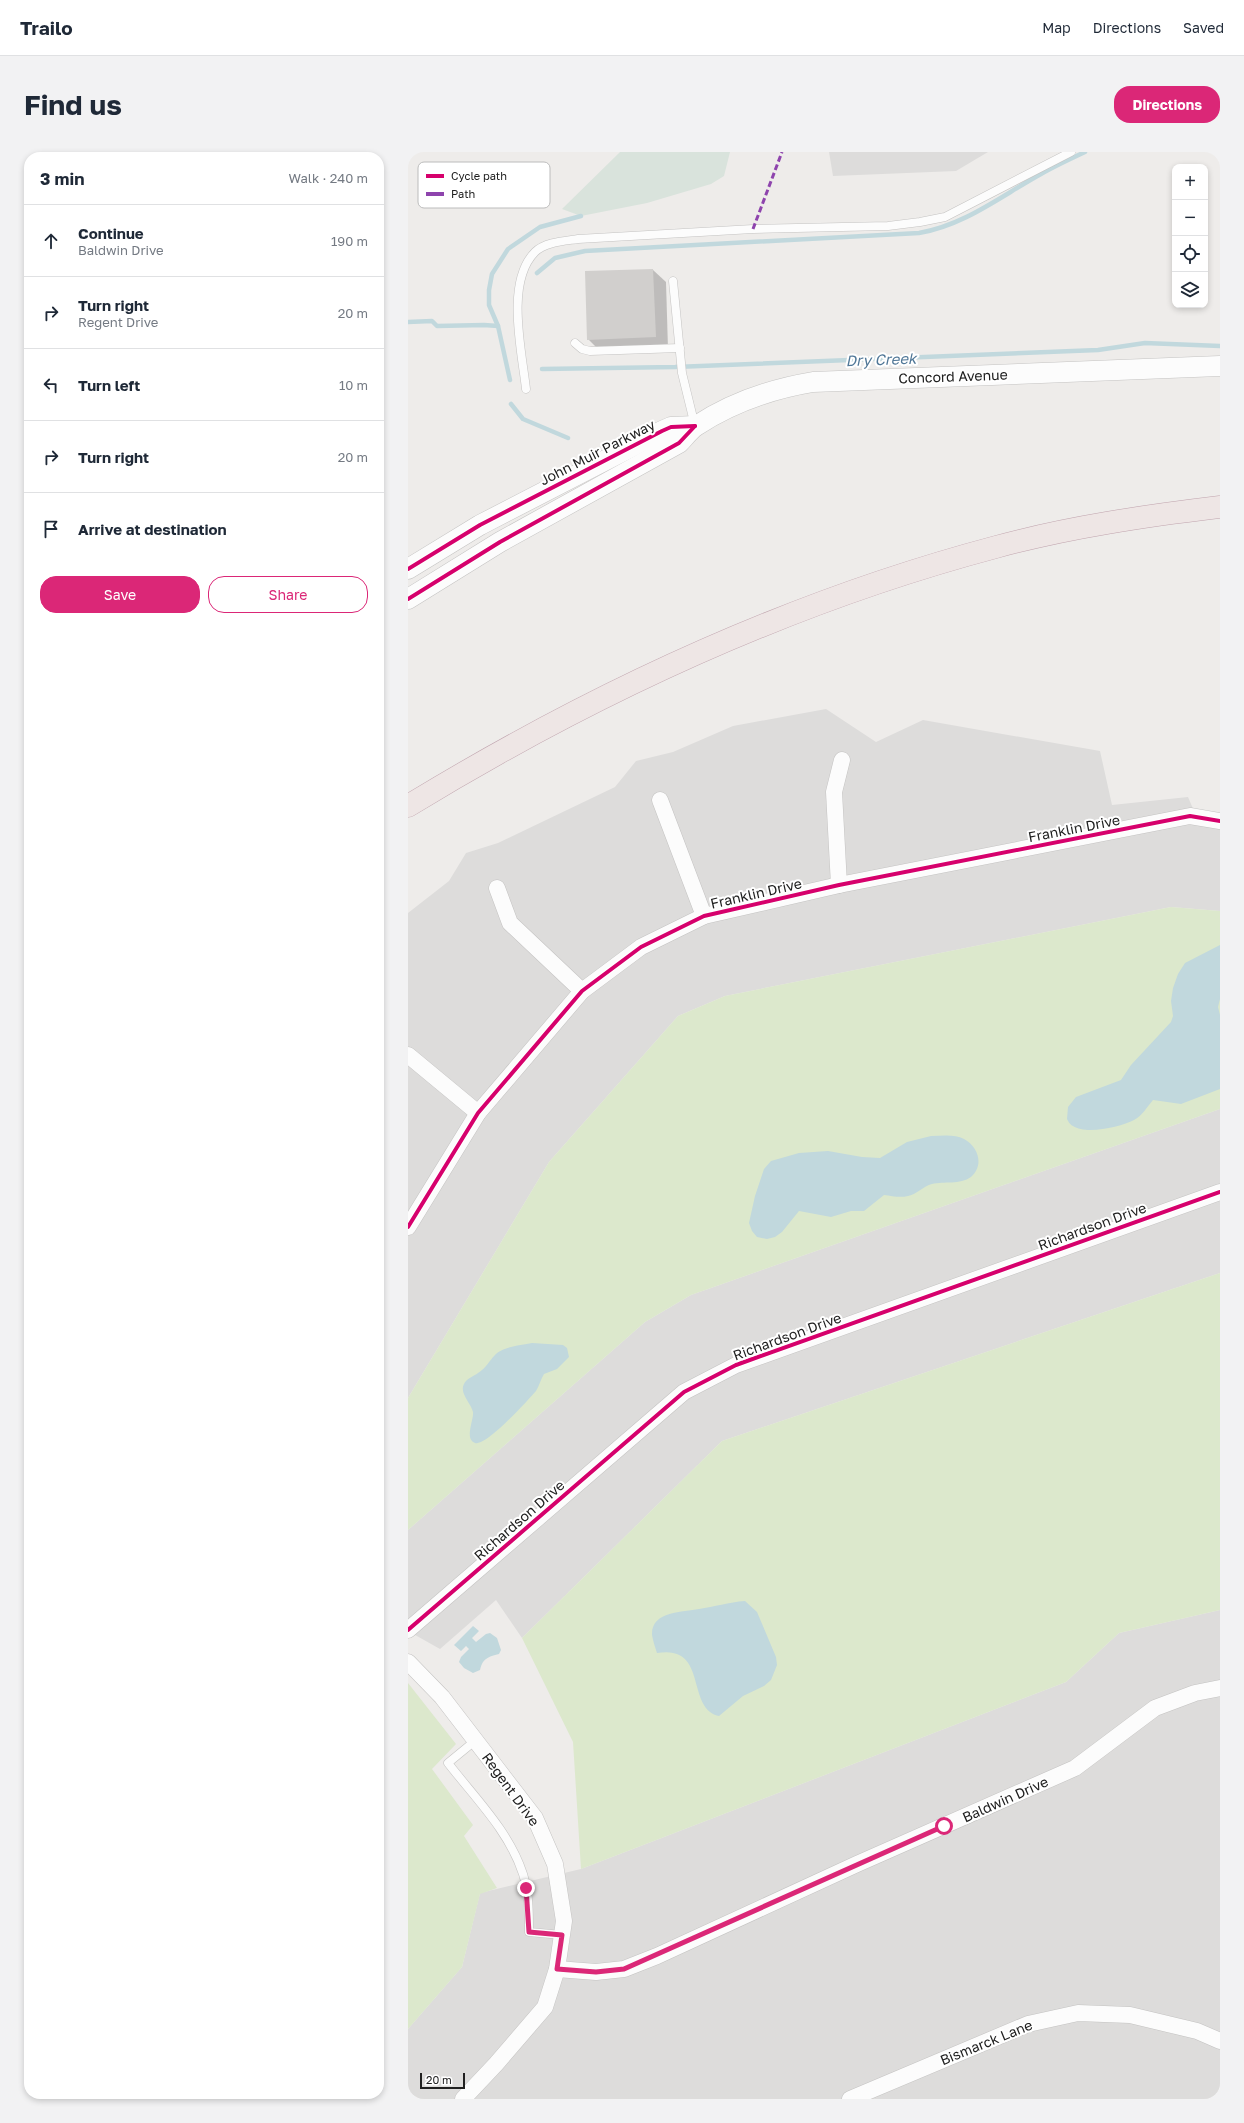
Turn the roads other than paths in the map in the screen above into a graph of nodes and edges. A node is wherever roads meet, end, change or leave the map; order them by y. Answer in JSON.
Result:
{"nodes":[{"id":1,"x":1071,"y":152,"type":"edge"},
{"id":2,"x":674,"y":281,"type":"dead end"},
{"id":3,"x":576,"y":343,"type":"dead end"},
{"id":4,"x":680,"y":348,"type":"junction"},
{"id":5,"x":1220,"y":366,"type":"edge"},
{"id":6,"x":526,"y":389,"type":"dead end"},
{"id":7,"x":695,"y":426,"type":"junction"},
{"id":8,"x":1220,"y":507,"type":"edge"},
{"id":9,"x":408,"y":569,"type":"edge"},
{"id":10,"x":408,"y":599,"type":"edge"},
{"id":11,"x":842,"y":760,"type":"dead end"},
{"id":12,"x":660,"y":800,"type":"dead end"},
{"id":13,"x":408,"y":806,"type":"edge"},
{"id":14,"x":1220,"y":821,"type":"edge"},
{"id":15,"x":839,"y":885,"type":"junction"},
{"id":16,"x":497,"y":888,"type":"dead end"},
{"id":17,"x":704,"y":916,"type":"junction"},
{"id":18,"x":582,"y":991,"type":"junction"},
{"id":19,"x":408,"y":1055,"type":"edge"},
{"id":20,"x":478,"y":1113,"type":"junction"},
{"id":21,"x":1220,"y":1192,"type":"edge"},
{"id":22,"x":408,"y":1227,"type":"edge"},
{"id":23,"x":408,"y":1630,"type":"edge"},
{"id":24,"x":408,"y":1662,"type":"edge"},
{"id":25,"x":1220,"y":1688,"type":"edge"},
{"id":26,"x":476,"y":1740,"type":"junction"},
{"id":27,"x":562,"y":1935,"type":"junction"},
{"id":28,"x":557,"y":1969,"type":"junction"},
{"id":29,"x":1220,"y":2041,"type":"edge"},
{"id":30,"x":463,"y":2099,"type":"edge"},
{"id":31,"x":850,"y":2099,"type":"edge"}],
"edges":[{"from":1,"to":6,"type":"lane"},
{"from":2,"to":4,"type":"lane"},
{"from":3,"to":4,"type":"lane"},
{"from":4,"to":7,"type":"lane"},
{"from":5,"to":7,"type":"street","name":"Concord Avenue"},
{"from":7,"to":9,"type":"street","name":"John Muir Parkway"},
{"from":7,"to":10,"type":"street"},
{"from":8,"to":13,"type":"highway"},
{"from":11,"to":15,"type":"street"},
{"from":12,"to":17,"type":"street"},
{"from":14,"to":15,"type":"street","name":"Franklin Drive"},
{"from":15,"to":17,"type":"street","name":"Franklin Drive"},
{"from":16,"to":18,"type":"street"},
{"from":17,"to":18,"type":"street","name":"Franklin Drive"},
{"from":18,"to":20,"type":"street","name":"Franklin Drive"},
{"from":19,"to":20,"type":"street"},
{"from":20,"to":22,"type":"street","name":"Franklin Drive"},
{"from":21,"to":23,"type":"street","name":"Richardson Drive"},
{"from":24,"to":26,"type":"street","name":"Regent Drive"},
{"from":25,"to":28,"type":"street","name":"Baldwin Drive"},
{"from":26,"to":27,"type":"street","name":"Regent Drive"},
{"from":26,"to":27,"type":"lane"},
{"from":27,"to":28,"type":"street","name":"Regent Drive"},
{"from":28,"to":30,"type":"street","name":"Regent Drive"},
{"from":29,"to":31,"type":"street","name":"Bismarck Lane"}]}
